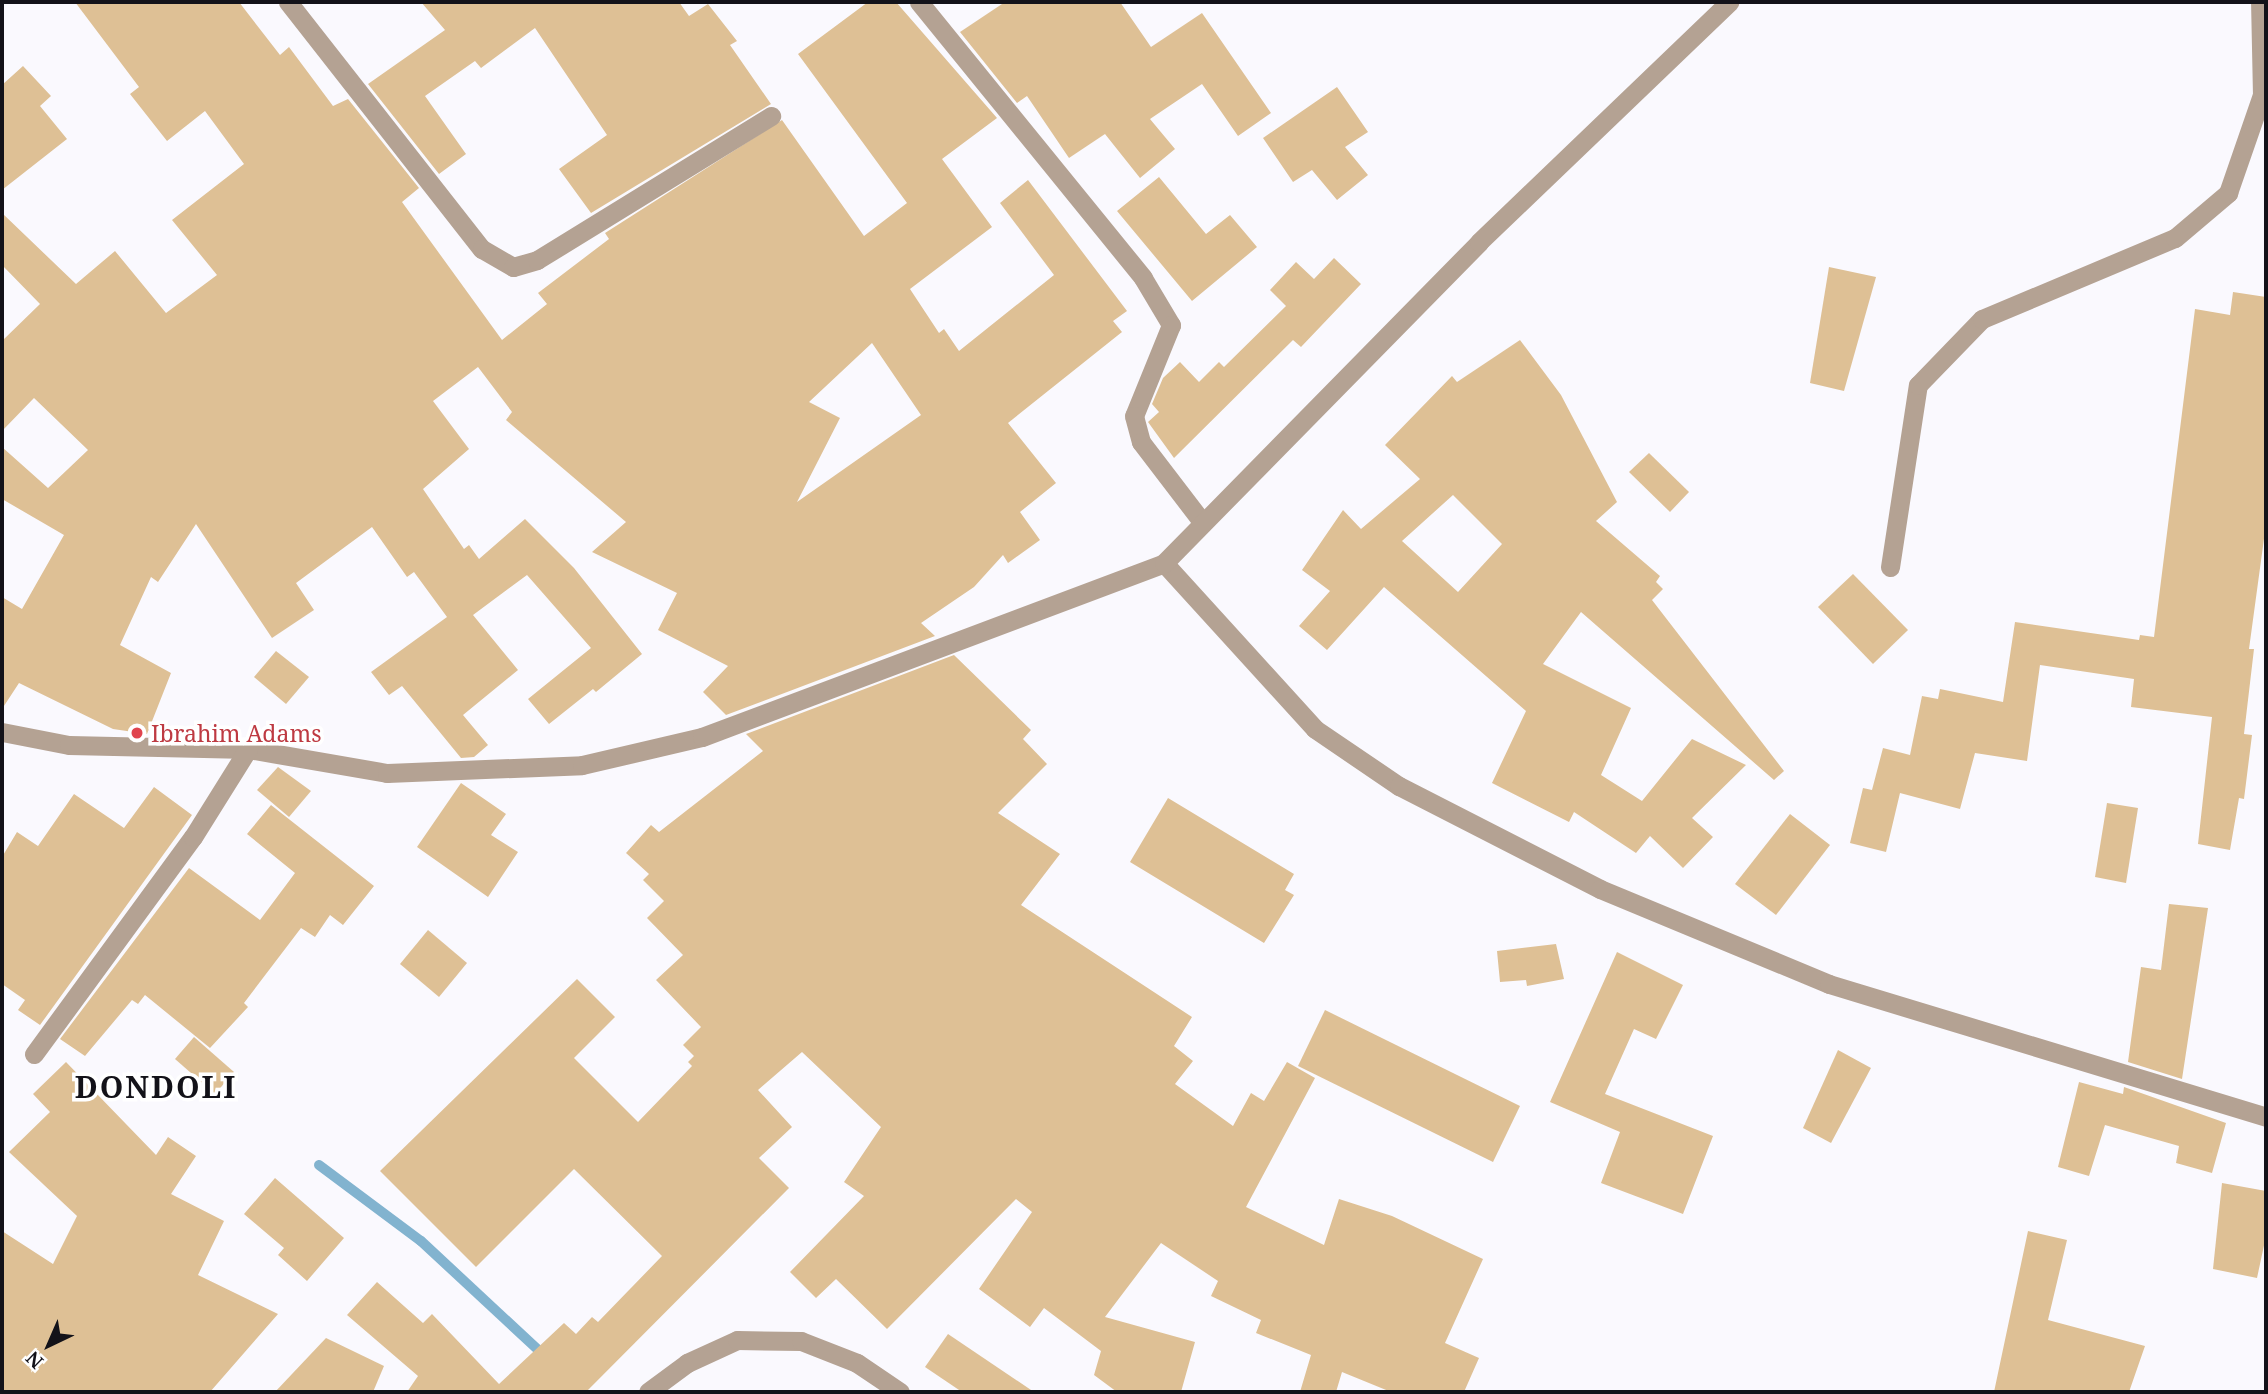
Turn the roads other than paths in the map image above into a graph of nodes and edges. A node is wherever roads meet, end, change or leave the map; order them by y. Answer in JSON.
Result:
{"nodes":[{"id":1,"x":288,"y":2,"type":"edge"},
{"id":2,"x":919,"y":2,"type":"edge"},
{"id":3,"x":1729,"y":2,"type":"edge"},
{"id":4,"x":2260,"y":2,"type":"edge"},
{"id":5,"x":771,"y":116,"type":"dead end"},
{"id":6,"x":1203,"y":523,"type":"junction"},
{"id":7,"x":1164,"y":563,"type":"junction"},
{"id":8,"x":1890,"y":566,"type":"dead end"},
{"id":9,"x":2,"y":732,"type":"edge"},
{"id":10,"x":248,"y":749,"type":"junction"},
{"id":11,"x":34,"y":1054,"type":"dead end"},
{"id":12,"x":2266,"y":1117,"type":"edge"},
{"id":13,"x":648,"y":1392,"type":"edge"},
{"id":14,"x":900,"y":1392,"type":"edge"}],
"edges":[{"from":1,"to":5,"type":"street"},
{"from":2,"to":6,"type":"street"},
{"from":3,"to":6,"type":"street"},
{"from":4,"to":8,"type":"street"},
{"from":6,"to":7,"type":"street"},
{"from":7,"to":10,"type":"street"},
{"from":7,"to":12,"type":"street"},
{"from":9,"to":10,"type":"street"},
{"from":10,"to":11,"type":"street"},
{"from":13,"to":14,"type":"street"}]}
